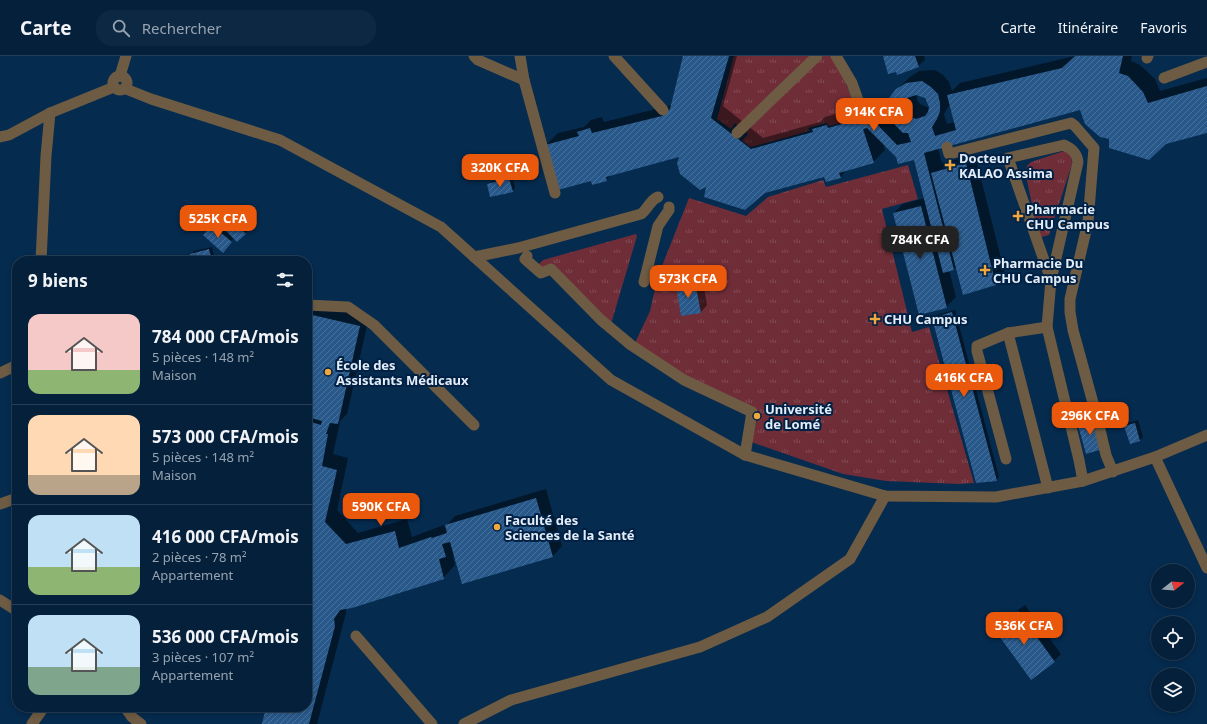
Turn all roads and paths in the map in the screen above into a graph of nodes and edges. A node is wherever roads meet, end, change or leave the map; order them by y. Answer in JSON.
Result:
{"nodes":[{"id":1,"x":126,"y":56,"type":"edge"},
{"id":2,"x":474,"y":56,"type":"edge"},
{"id":3,"x":520,"y":56,"type":"edge"},
{"id":4,"x":614,"y":56,"type":"edge"},
{"id":5,"x":817,"y":56,"type":"edge"},
{"id":6,"x":836,"y":56,"type":"edge"},
{"id":7,"x":1207,"y":62,"type":"edge"},
{"id":8,"x":120,"y":76,"type":"junction"},
{"id":9,"x":1164,"y":78,"type":"dead end"},
{"id":10,"x":524,"y":80,"type":"junction"},
{"id":11,"x":114,"y":87,"type":"junction"},
{"id":12,"x":126,"y":89,"type":"junction"},
{"id":13,"x":663,"y":110,"type":"dead end"},
{"id":14,"x":50,"y":113,"type":"junction"},
{"id":15,"x":865,"y":120,"type":"dead end"},
{"id":16,"x":737,"y":133,"type":"dead end"},
{"id":17,"x":1087,"y":136,"type":"junction"},
{"id":18,"x":0,"y":137,"type":"edge"},
{"id":19,"x":1004,"y":140,"type":"junction"},
{"id":20,"x":947,"y":147,"type":"dead end"},
{"id":21,"x":1073,"y":150,"type":"junction"},
{"id":22,"x":1008,"y":158,"type":"junction"},
{"id":23,"x":555,"y":193,"type":"dead end"},
{"id":24,"x":658,"y":197,"type":"dead end"},
{"id":25,"x":669,"y":207,"type":"dead end"},
{"id":26,"x":41,"y":256,"type":"edge"},
{"id":27,"x":527,"y":256,"type":"dead end"},
{"id":28,"x":474,"y":257,"type":"junction"},
{"id":29,"x":1051,"y":280,"type":"junction"},
{"id":30,"x":644,"y":282,"type":"dead end"},
{"id":31,"x":312,"y":304,"type":"edge"},
{"id":32,"x":1047,"y":327,"type":"junction"},
{"id":33,"x":1008,"y":333,"type":"junction"},
{"id":34,"x":12,"y":367,"type":"edge"},
{"id":35,"x":0,"y":373,"type":"edge"},
{"id":36,"x":474,"y":425,"type":"dead end"},
{"id":37,"x":1207,"y":435,"type":"edge"},
{"id":38,"x":746,"y":455,"type":"junction"},
{"id":39,"x":1155,"y":457,"type":"junction"},
{"id":40,"x":1006,"y":459,"type":"dead end"},
{"id":41,"x":1113,"y":472,"type":"junction"},
{"id":42,"x":1083,"y":481,"type":"junction"},
{"id":43,"x":1048,"y":488,"type":"junction"},
{"id":44,"x":885,"y":496,"type":"junction"},
{"id":45,"x":12,"y":500,"type":"edge"},
{"id":46,"x":0,"y":504,"type":"edge"},
{"id":47,"x":1207,"y":568,"type":"edge"},
{"id":48,"x":0,"y":600,"type":"edge"},
{"id":49,"x":12,"y":608,"type":"edge"},
{"id":50,"x":356,"y":636,"type":"dead end"},
{"id":51,"x":40,"y":712,"type":"edge"},
{"id":52,"x":128,"y":712,"type":"edge"},
{"id":53,"x":32,"y":724,"type":"edge"},
{"id":54,"x":141,"y":724,"type":"edge"},
{"id":55,"x":432,"y":724,"type":"edge"},
{"id":56,"x":464,"y":724,"type":"edge"}],
"edges":[{"from":1,"to":8,"type":"lane"},
{"from":2,"to":10,"type":"lane"},
{"from":3,"to":10,"type":"lane"},
{"from":4,"to":13,"type":"lane"},
{"from":5,"to":16,"type":"lane"},
{"from":6,"to":15,"type":"lane"},
{"from":7,"to":9,"type":"lane"},
{"from":8,"to":11,"type":"lane"},
{"from":8,"to":12,"type":"lane"},
{"from":10,"to":23,"type":"lane"},
{"from":11,"to":12,"type":"lane"},
{"from":11,"to":14,"type":"lane"},
{"from":12,"to":28,"type":"lane"},
{"from":14,"to":18,"type":"lane"},
{"from":14,"to":26,"type":"lane"},
{"from":17,"to":19,"type":"lane"},
{"from":17,"to":21,"type":"lane"},
{"from":17,"to":41,"type":"lane"},
{"from":19,"to":20,"type":"lane"},
{"from":19,"to":22,"type":"lane"},
{"from":21,"to":22,"type":"lane"},
{"from":21,"to":29,"type":"lane"},
{"from":22,"to":29,"type":"lane"},
{"from":24,"to":28,"type":"lane"},
{"from":25,"to":30,"type":"lane"},
{"from":27,"to":38,"type":"lane"},
{"from":28,"to":38,"type":"lane"},
{"from":29,"to":32,"type":"lane"},
{"from":31,"to":36,"type":"lane"},
{"from":32,"to":33,"type":"lane"},
{"from":32,"to":42,"type":"lane"},
{"from":33,"to":40,"type":"lane"},
{"from":33,"to":43,"type":"lane"},
{"from":34,"to":35,"type":"lane"},
{"from":37,"to":39,"type":"lane"},
{"from":38,"to":44,"type":"lane"},
{"from":39,"to":41,"type":"lane"},
{"from":39,"to":47,"type":"lane"},
{"from":41,"to":42,"type":"lane"},
{"from":42,"to":43,"type":"lane"},
{"from":43,"to":44,"type":"lane"},
{"from":44,"to":56,"type":"lane"},
{"from":45,"to":46,"type":"lane"},
{"from":48,"to":49,"type":"lane"},
{"from":50,"to":55,"type":"lane"},
{"from":51,"to":53,"type":"lane"},
{"from":52,"to":54,"type":"lane"}]}
